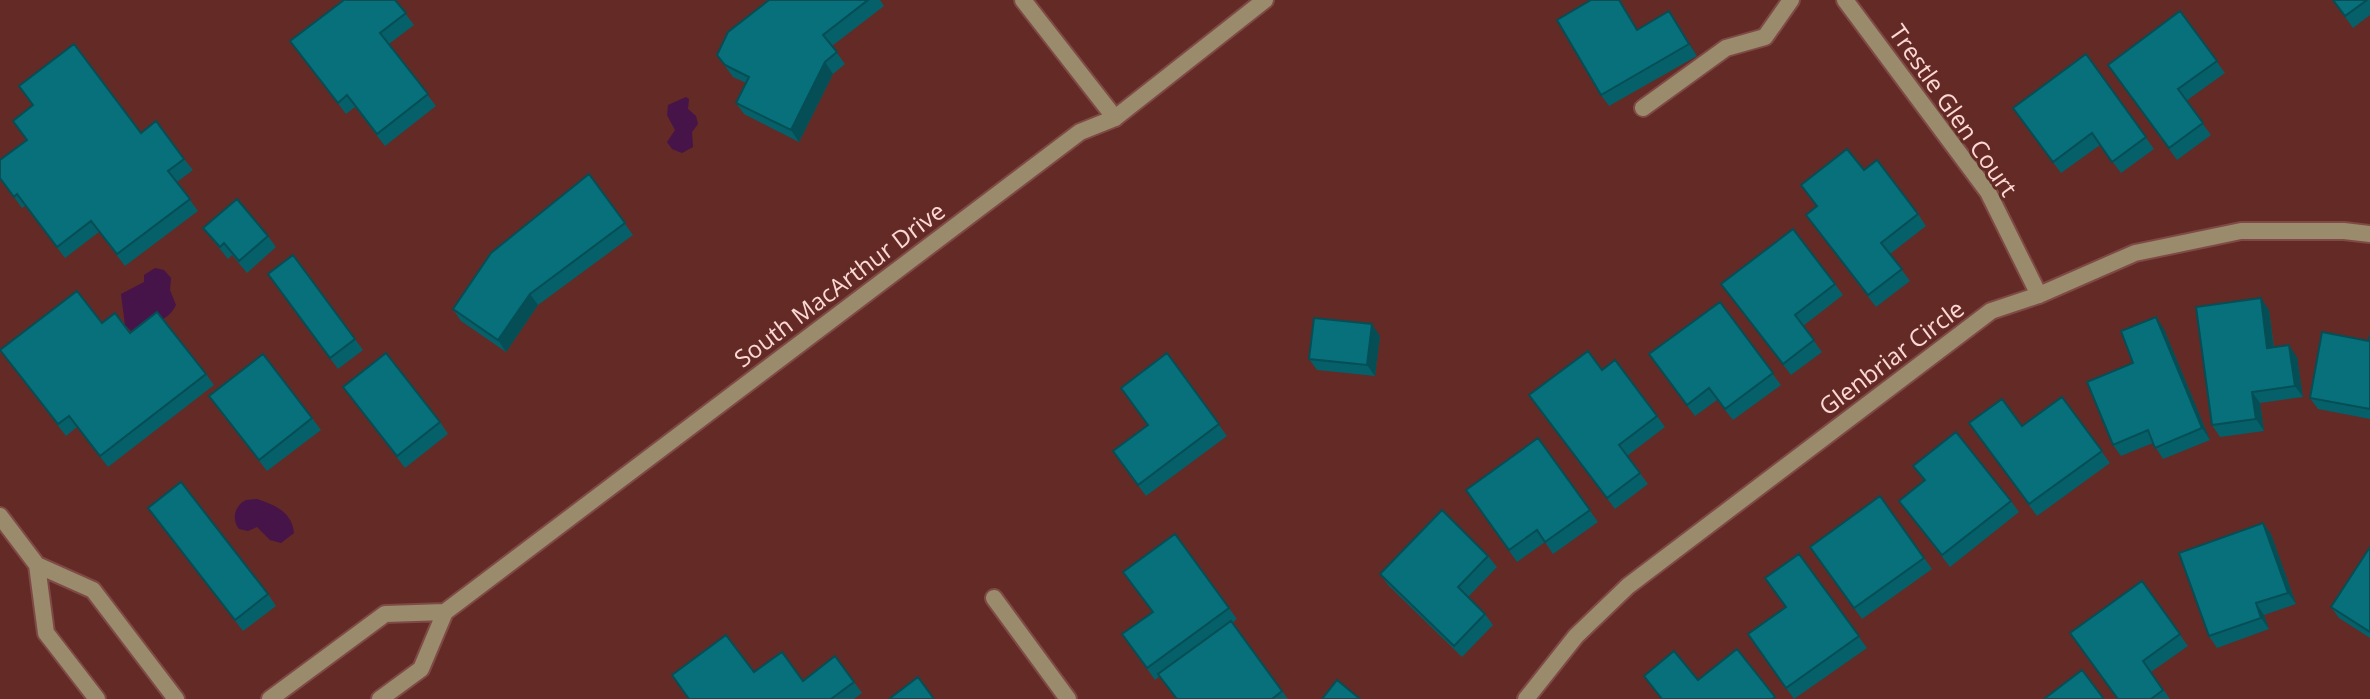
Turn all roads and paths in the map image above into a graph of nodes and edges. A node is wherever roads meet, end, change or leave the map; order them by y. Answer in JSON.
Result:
{"nodes":[{"id":1,"x":1023,"y":0,"type":"edge"},
{"id":2,"x":1265,"y":0,"type":"edge"},
{"id":3,"x":1791,"y":0,"type":"edge"},
{"id":4,"x":1845,"y":0,"type":"edge"},
{"id":5,"x":1643,"y":108,"type":"dead end"},
{"id":6,"x":1115,"y":118,"type":"junction"},
{"id":7,"x":2370,"y":234,"type":"edge"},
{"id":8,"x":2039,"y":295,"type":"junction"},
{"id":9,"x":0,"y":516,"type":"edge"},
{"id":10,"x":37,"y":565,"type":"junction"},
{"id":11,"x":994,"y":598,"type":"dead end"},
{"id":12,"x":445,"y":612,"type":"junction"},
{"id":13,"x":97,"y":699,"type":"edge"},
{"id":14,"x":176,"y":699,"type":"edge"},
{"id":15,"x":270,"y":699,"type":"edge"},
{"id":16,"x":380,"y":699,"type":"edge"},
{"id":17,"x":1068,"y":699,"type":"edge"},
{"id":18,"x":1526,"y":699,"type":"edge"}],
"edges":[{"from":1,"to":6,"type":"street"},
{"from":2,"to":6,"type":"street","name":"South MacArthur Drive"},
{"from":3,"to":5,"type":"street"},
{"from":4,"to":8,"type":"street","name":"Trestle Glen Court"},
{"from":6,"to":12,"type":"street","name":"South MacArthur Drive"},
{"from":7,"to":8,"type":"street","name":"Glenbriar Circle"},
{"from":8,"to":18,"type":"street","name":"Glenbriar Circle"},
{"from":9,"to":10,"type":"street"},
{"from":10,"to":13,"type":"street"},
{"from":10,"to":14,"type":"street"},
{"from":11,"to":17,"type":"street"},
{"from":12,"to":15,"type":"street"},
{"from":12,"to":16,"type":"street"}]}
